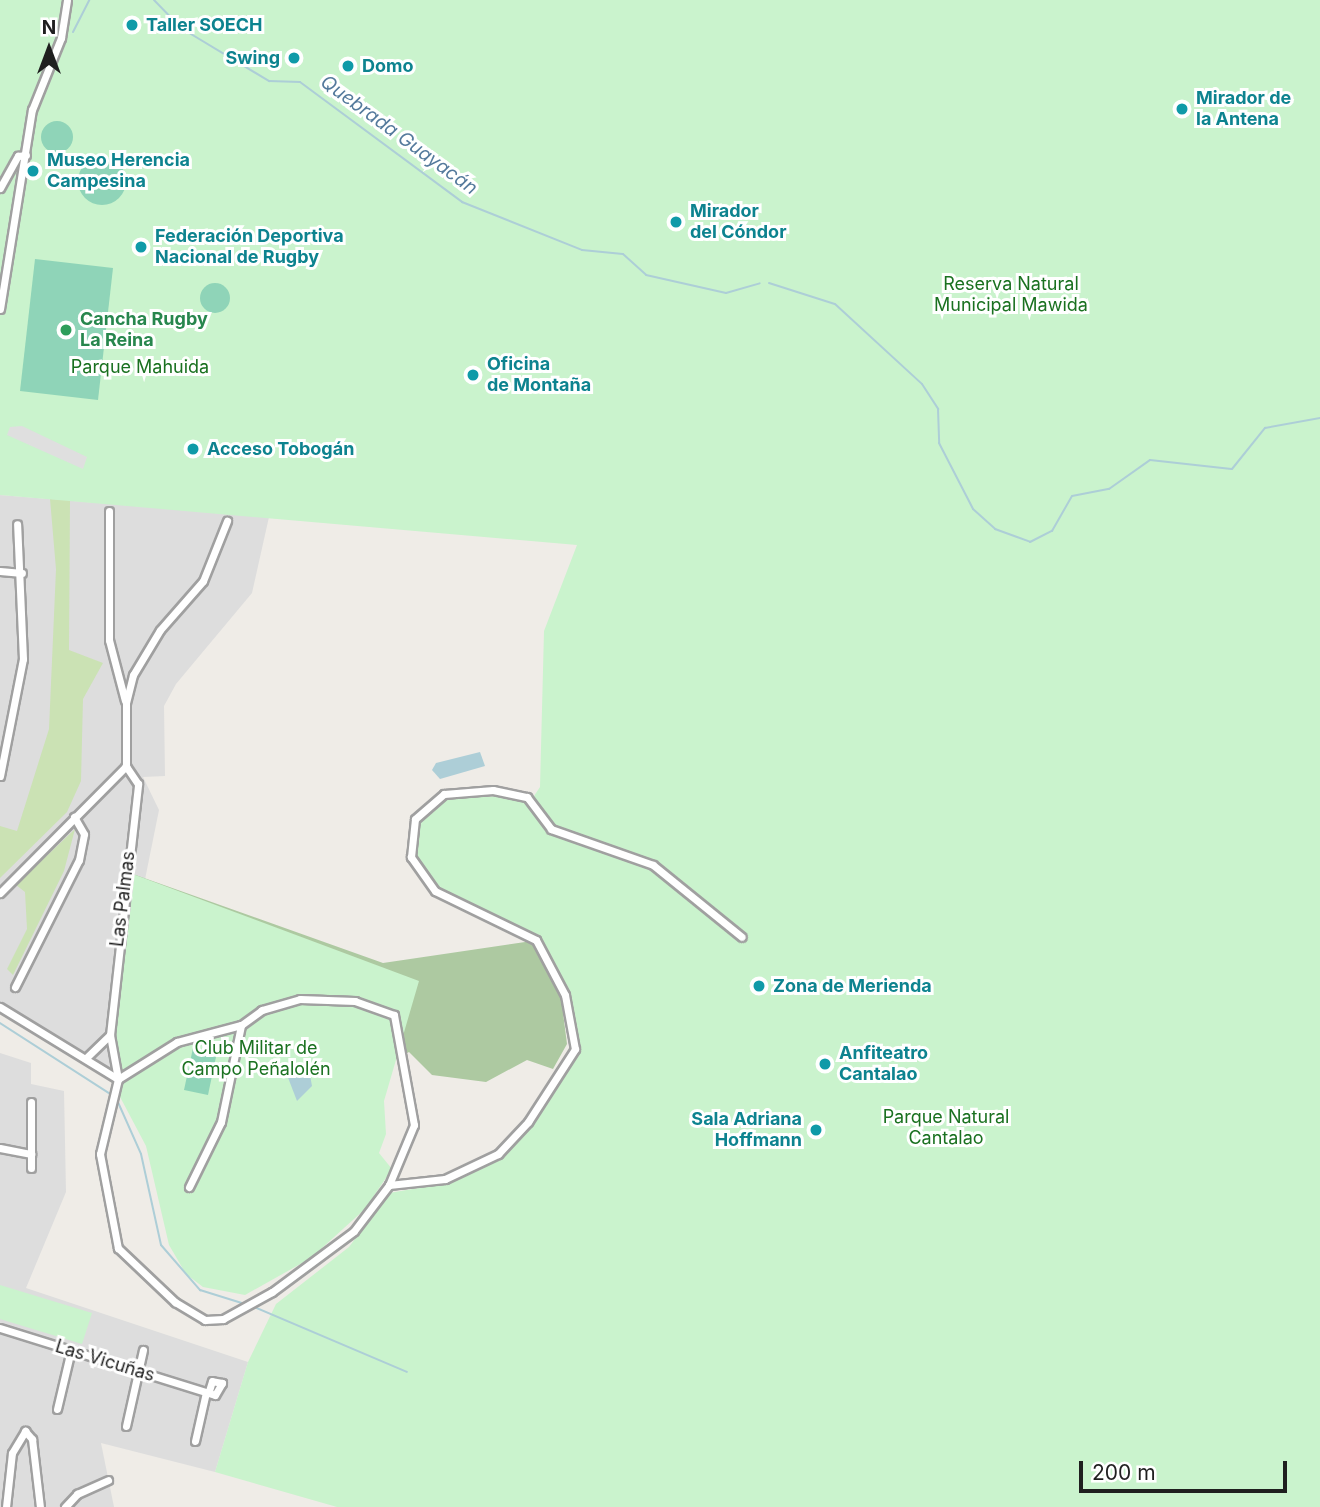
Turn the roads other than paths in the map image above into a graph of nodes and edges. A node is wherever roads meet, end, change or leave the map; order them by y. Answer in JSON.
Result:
{"nodes":[{"id":1,"x":67,"y":0,"type":"edge"},
{"id":2,"x":26,"y":155,"type":"junction"},
{"id":3,"x":0,"y":188,"type":"edge"},
{"id":4,"x":0,"y":309,"type":"edge"},
{"id":5,"x":109,"y":511,"type":"dead end"},
{"id":6,"x":227,"y":521,"type":"dead end"},
{"id":7,"x":17,"y":524,"type":"dead end"},
{"id":8,"x":0,"y":572,"type":"edge"},
{"id":9,"x":22,"y":573,"type":"junction"},
{"id":10,"x":126,"y":703,"type":"junction"},
{"id":11,"x":126,"y":766,"type":"junction"},
{"id":12,"x":0,"y":776,"type":"edge"},
{"id":13,"x":74,"y":817,"type":"junction"},
{"id":14,"x":0,"y":892,"type":"edge"},
{"id":15,"x":742,"y":937,"type":"dead end"},
{"id":16,"x":15,"y":987,"type":"dead end"},
{"id":17,"x":0,"y":1007,"type":"edge"},
{"id":18,"x":241,"y":1025,"type":"junction"},
{"id":19,"x":110,"y":1035,"type":"junction"},
{"id":20,"x":87,"y":1057,"type":"junction"},
{"id":21,"x":118,"y":1079,"type":"junction"},
{"id":22,"x":31,"y":1102,"type":"dead end"},
{"id":23,"x":0,"y":1148,"type":"edge"},
{"id":24,"x":31,"y":1154,"type":"junction"},
{"id":25,"x":31,"y":1168,"type":"dead end"},
{"id":26,"x":389,"y":1185,"type":"junction"},
{"id":27,"x":189,"y":1187,"type":"dead end"},
{"id":28,"x":0,"y":1328,"type":"edge"},
{"id":29,"x":71,"y":1350,"type":"junction"},
{"id":30,"x":143,"y":1350,"type":"dead end"},
{"id":31,"x":138,"y":1371,"type":"junction"},
{"id":32,"x":57,"y":1409,"type":"dead end"},
{"id":33,"x":126,"y":1426,"type":"dead end"},
{"id":34,"x":195,"y":1441,"type":"dead end"},
{"id":35,"x":108,"y":1480,"type":"dead end"},
{"id":36,"x":6,"y":1507,"type":"edge"},
{"id":37,"x":40,"y":1507,"type":"edge"},
{"id":38,"x":65,"y":1507,"type":"edge"}],
"edges":[{"from":1,"to":2,"type":"street"},
{"from":2,"to":3,"type":"street"},
{"from":2,"to":4,"type":"street"},
{"from":5,"to":10,"type":"street"},
{"from":6,"to":10,"type":"street"},
{"from":7,"to":9,"type":"street"},
{"from":8,"to":9,"type":"street"},
{"from":9,"to":12,"type":"street"},
{"from":10,"to":11,"type":"street","name":"Las Palmas"},
{"from":11,"to":13,"type":"street"},
{"from":11,"to":19,"type":"street","name":"Las Palmas"},
{"from":13,"to":14,"type":"street"},
{"from":13,"to":16,"type":"street"},
{"from":15,"to":26,"type":"street"},
{"from":17,"to":20,"type":"street"},
{"from":18,"to":21,"type":"street"},
{"from":18,"to":26,"type":"street"},
{"from":18,"to":27,"type":"street"},
{"from":19,"to":20,"type":"street"},
{"from":19,"to":21,"type":"street","name":"Las Palmas"},
{"from":20,"to":21,"type":"street"},
{"from":21,"to":26,"type":"street"},
{"from":22,"to":24,"type":"street"},
{"from":23,"to":24,"type":"street"},
{"from":24,"to":25,"type":"street"},
{"from":28,"to":29,"type":"street","name":"Las Vicuñas"},
{"from":29,"to":31,"type":"street","name":"Las Vicuñas"},
{"from":29,"to":32,"type":"street"},
{"from":30,"to":31,"type":"street"},
{"from":31,"to":33,"type":"street"},
{"from":31,"to":34,"type":"street","name":"Las Vicuñas"},
{"from":35,"to":38,"type":"street"},
{"from":36,"to":37,"type":"street"}]}
